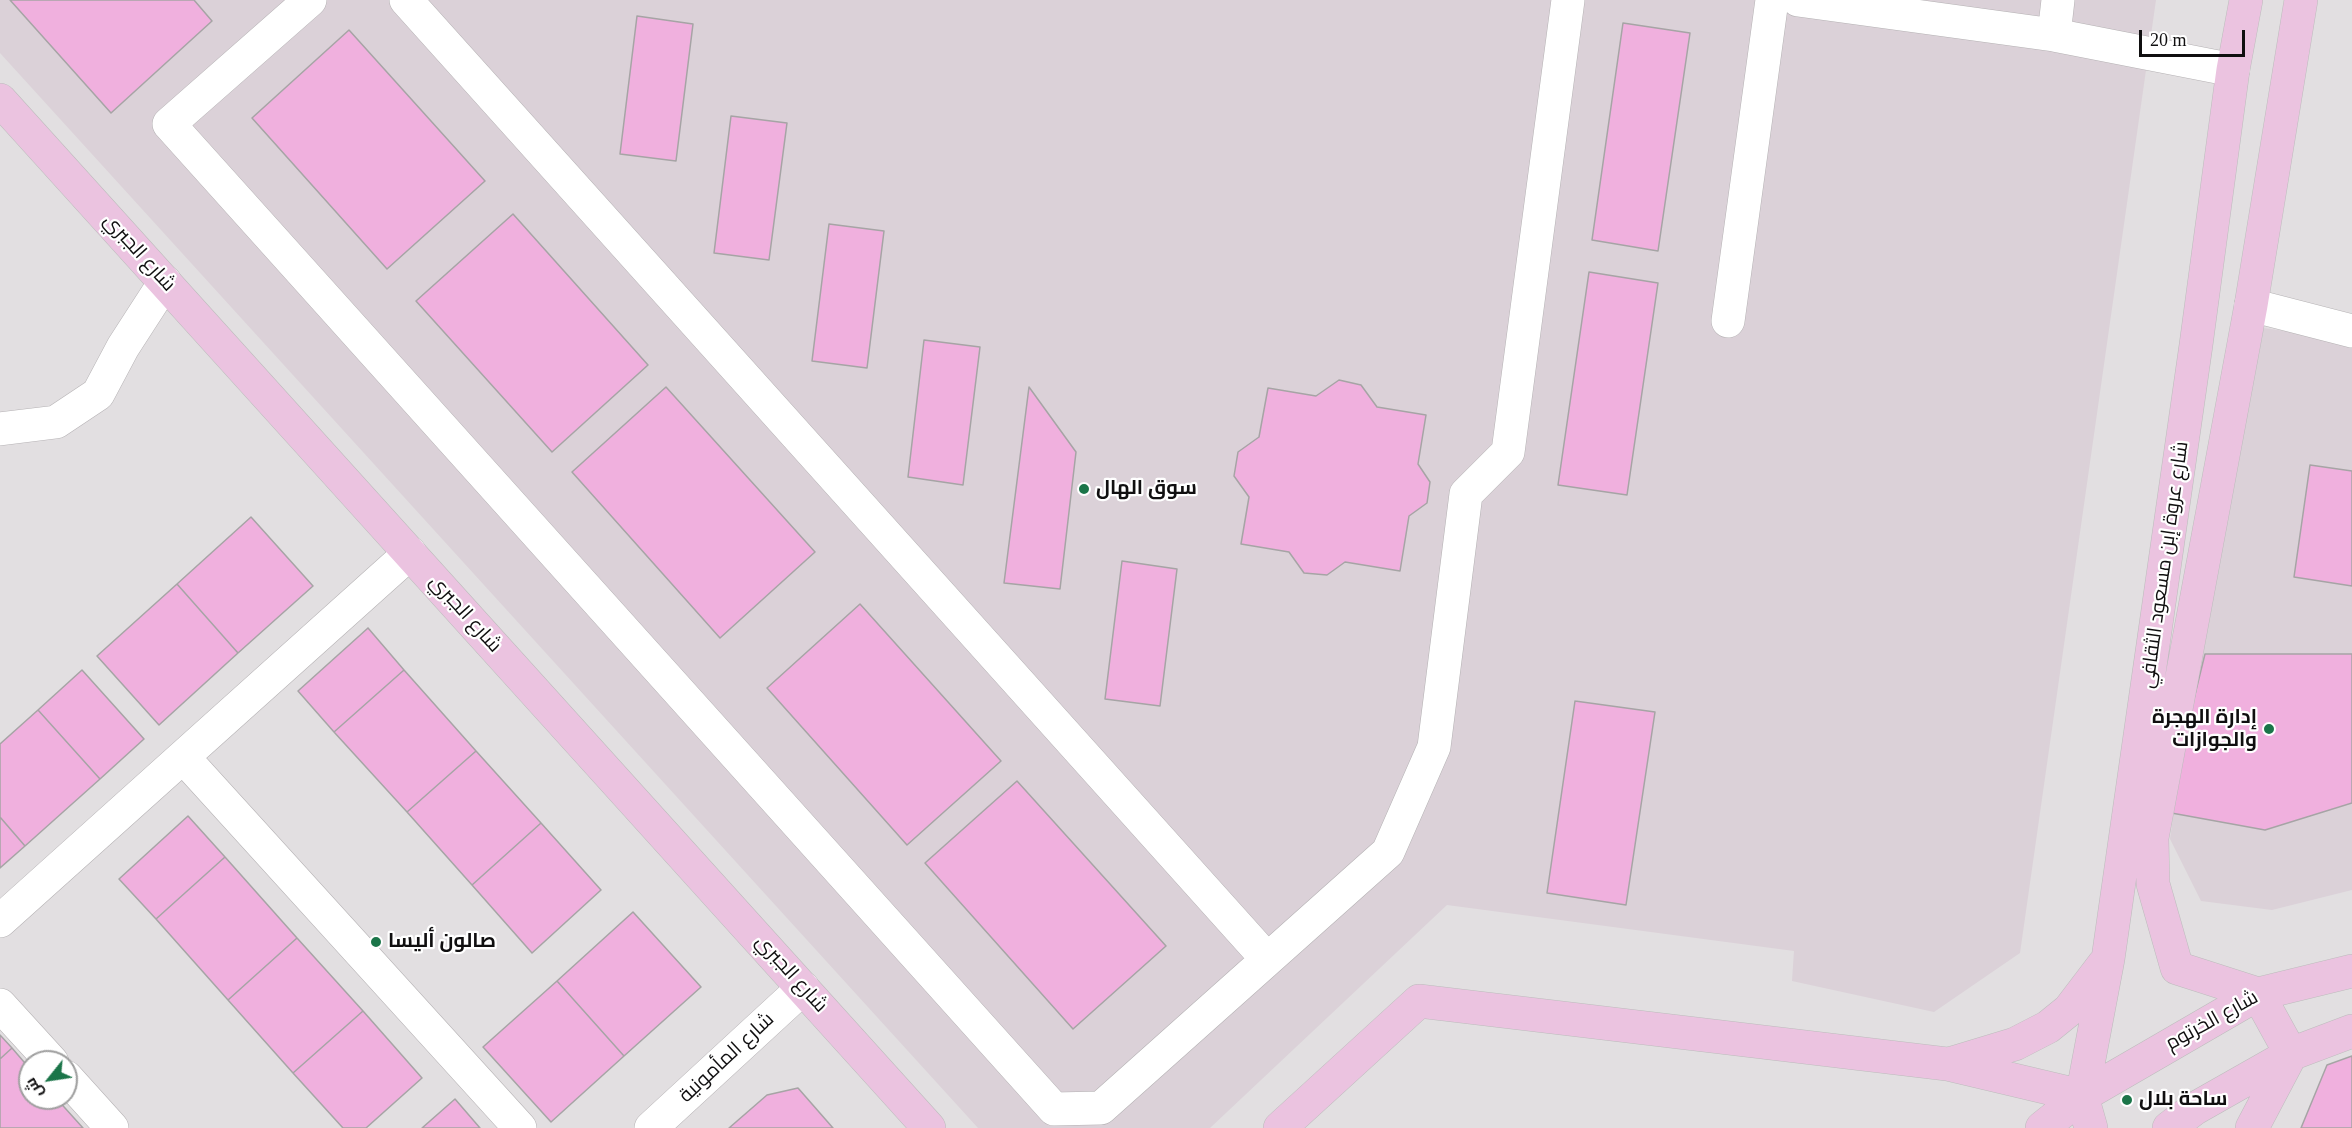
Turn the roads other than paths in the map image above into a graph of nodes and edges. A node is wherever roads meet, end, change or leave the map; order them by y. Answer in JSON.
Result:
{"nodes":[{"id":1,"x":310,"y":0,"type":"edge"},
{"id":2,"x":406,"y":0,"type":"edge"},
{"id":3,"x":1568,"y":0,"type":"edge"},
{"id":4,"x":1794,"y":0,"type":"edge"},
{"id":5,"x":2058,"y":0,"type":"edge"},
{"id":6,"x":2246,"y":0,"type":"edge"},
{"id":7,"x":2301,"y":0,"type":"edge"},
{"id":8,"x":2054,"y":35,"type":"junction"},
{"id":9,"x":2232,"y":70,"type":"junction"},
{"id":10,"x":0,"y":100,"type":"edge"},
{"id":11,"x":165,"y":282,"type":"junction"},
{"id":12,"x":2251,"y":305,"type":"junction"},
{"id":13,"x":1728,"y":321,"type":"dead end"},
{"id":14,"x":2352,"y":331,"type":"edge"},
{"id":15,"x":0,"y":429,"type":"edge"},
{"id":16,"x":410,"y":553,"type":"junction"},
{"id":17,"x":184,"y":758,"type":"junction"},
{"id":18,"x":0,"y":921,"type":"edge"},
{"id":19,"x":2108,"y":959,"type":"junction"},
{"id":20,"x":1267,"y":960,"type":"junction"},
{"id":21,"x":2352,"y":971,"type":"edge"},
{"id":22,"x":803,"y":988,"type":"junction"},
{"id":23,"x":2258,"y":993,"type":"junction"},
{"id":24,"x":0,"y":1005,"type":"edge"},
{"id":25,"x":2352,"y":1031,"type":"edge"},
{"id":26,"x":41,"y":1050,"type":"edge"},
{"id":27,"x":2291,"y":1054,"type":"junction"},
{"id":28,"x":1947,"y":1064,"type":"junction"},
{"id":29,"x":78,"y":1090,"type":"edge"},
{"id":30,"x":2082,"y":1096,"type":"junction"},
{"id":31,"x":112,"y":1128,"type":"edge"},
{"id":32,"x":520,"y":1128,"type":"edge"},
{"id":33,"x":651,"y":1128,"type":"edge"},
{"id":34,"x":929,"y":1128,"type":"edge"},
{"id":35,"x":1280,"y":1128,"type":"edge"},
{"id":36,"x":2042,"y":1128,"type":"edge"},
{"id":37,"x":2091,"y":1128,"type":"edge"},
{"id":38,"x":2169,"y":1128,"type":"edge"},
{"id":39,"x":2252,"y":1128,"type":"edge"}],
"edges":[{"from":1,"to":20,"type":"street"},
{"from":2,"to":20,"type":"street"},
{"from":3,"to":20,"type":"street"},
{"from":4,"to":8,"type":"street"},
{"from":4,"to":13,"type":"street"},
{"from":5,"to":8,"type":"street"},
{"from":6,"to":9,"type":"main road","name":"شارع عروة إبن مسعود الثقافي"},
{"from":7,"to":12,"type":"main road","name":"شارع عروة إبن مسعود الثقافي"},
{"from":8,"to":9,"type":"street"},
{"from":9,"to":19,"type":"main road","name":"شارع عروة إبن مسعود الثقافي"},
{"from":10,"to":11,"type":"main road","name":"شارع الجبري"},
{"from":11,"to":15,"type":"street"},
{"from":11,"to":16,"type":"main road","name":"شارع الجبري"},
{"from":12,"to":14,"type":"street"},
{"from":12,"to":23,"type":"main road","name":"شارع عروة إبن مسعود الثقافي"},
{"from":16,"to":17,"type":"street"},
{"from":16,"to":22,"type":"main road","name":"شارع الجبري"},
{"from":17,"to":18,"type":"street"},
{"from":17,"to":32,"type":"street"},
{"from":19,"to":28,"type":"main road"},
{"from":19,"to":30,"type":"main road","name":"شارع عروة إبن مسعود الثقافي"},
{"from":21,"to":23,"type":"main road","name":"شارع الخرتوم"},
{"from":22,"to":33,"type":"street","name":"شارع المأمونية"},
{"from":22,"to":34,"type":"main road","name":"شارع الجبري"},
{"from":23,"to":27,"type":"main road"},
{"from":23,"to":30,"type":"main road","name":"شارع الخرتوم"},
{"from":24,"to":26,"type":"street"},
{"from":25,"to":27,"type":"main road"},
{"from":27,"to":38,"type":"main road"},
{"from":27,"to":39,"type":"main road"},
{"from":28,"to":30,"type":"main road"},
{"from":28,"to":35,"type":"main road"},
{"from":29,"to":31,"type":"street"},
{"from":30,"to":36,"type":"main road","name":"شارع الخرتوم"},
{"from":30,"to":37,"type":"main road","name":"شارع عروة إبن مسعود الثقافي"}]}
